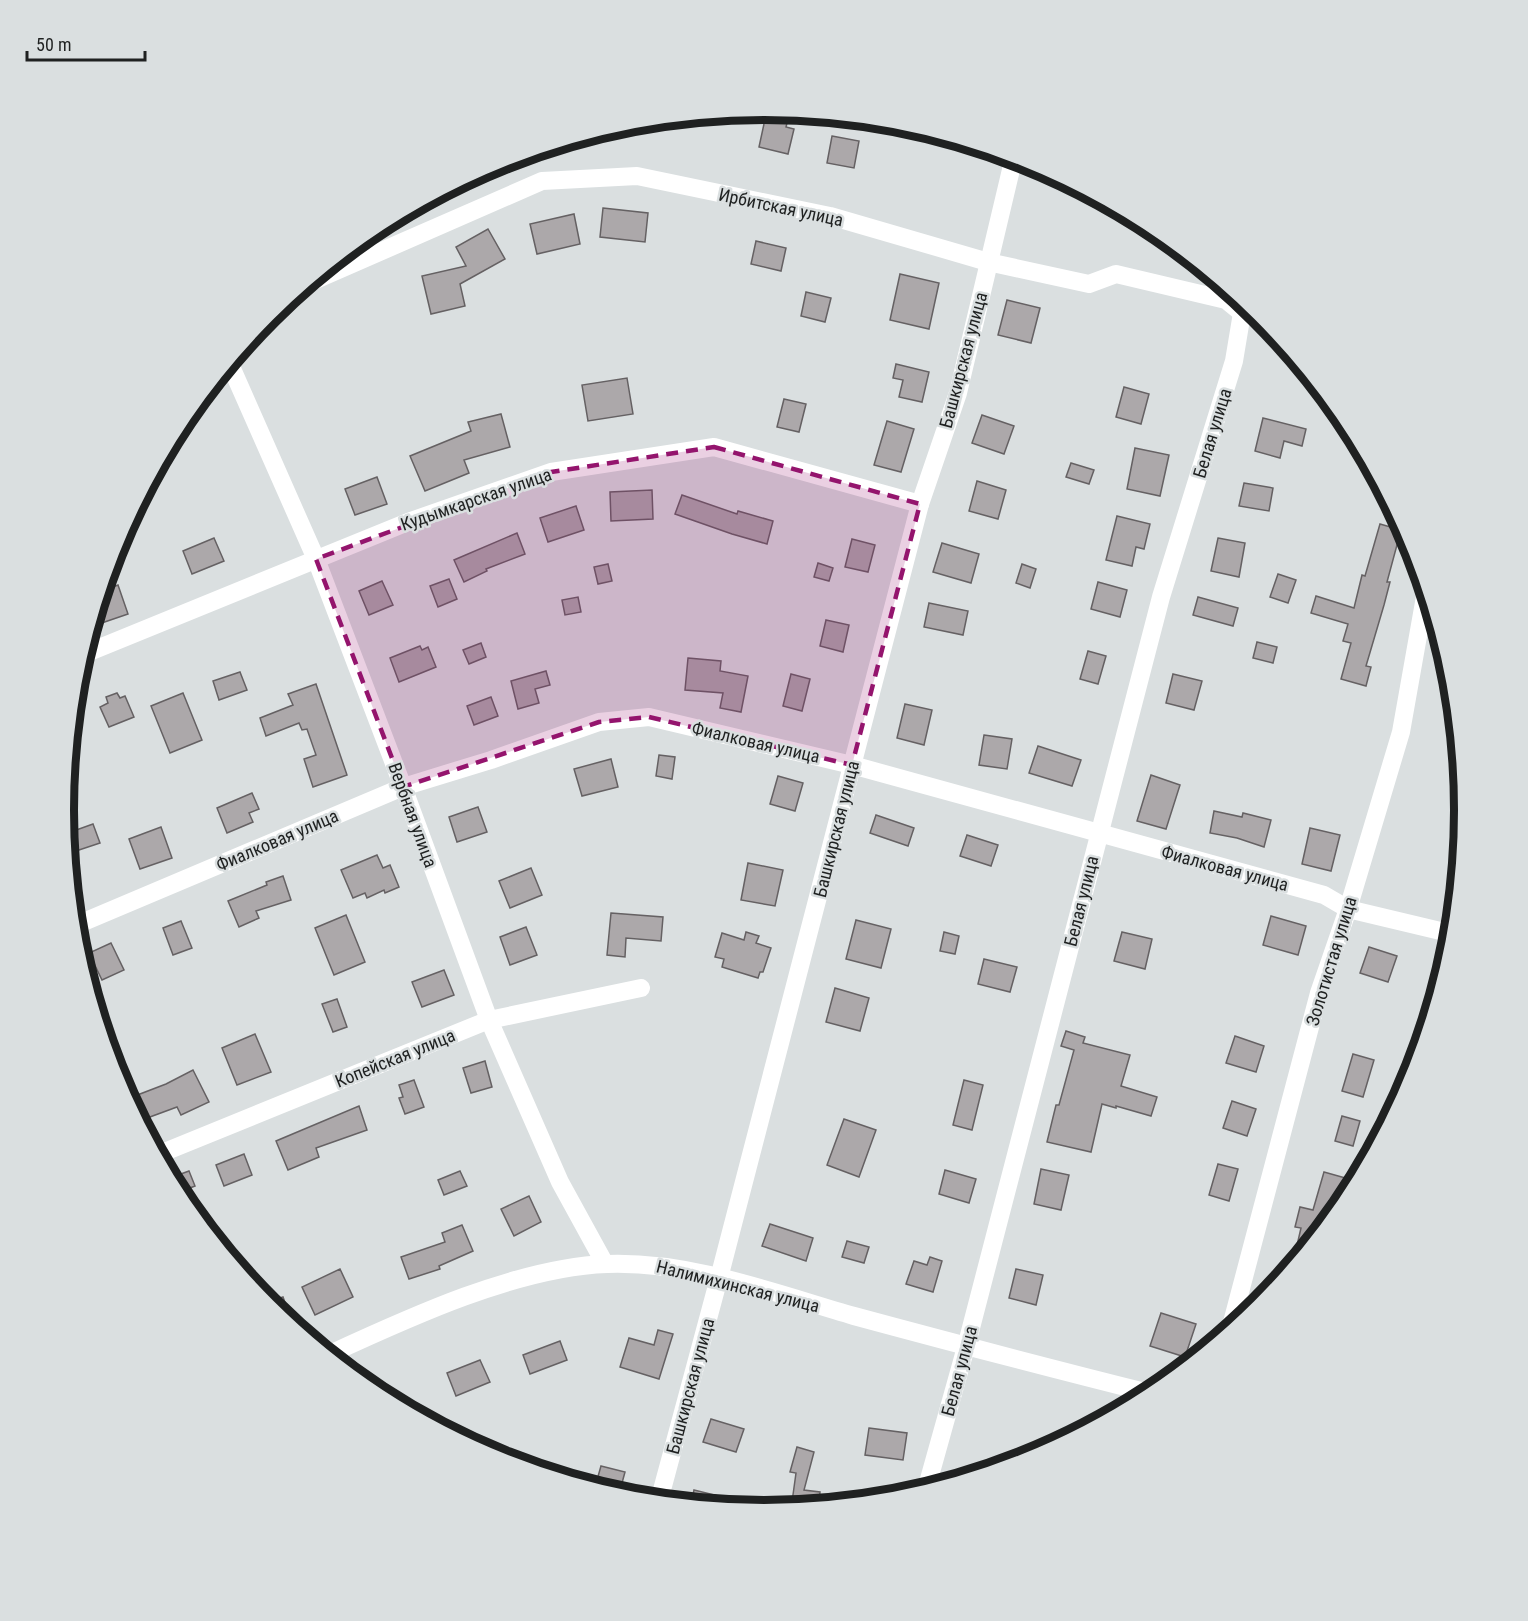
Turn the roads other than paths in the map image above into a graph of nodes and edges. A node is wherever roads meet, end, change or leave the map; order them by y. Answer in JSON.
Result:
{"nodes":[{"id":1,"x":1012,"y":167,"type":"edge"},
{"id":2,"x":988,"y":262,"type":"junction"},
{"id":3,"x":332,"y":273,"type":"edge"},
{"id":4,"x":1242,"y":313,"type":"joint"},
{"id":5,"x":233,"y":370,"type":"edge"},
{"id":6,"x":920,"y":504,"type":"junction"},
{"id":7,"x":316,"y":559,"type":"junction"},
{"id":8,"x":1423,"y":606,"type":"edge"},
{"id":9,"x":93,"y":651,"type":"edge"},
{"id":10,"x":852,"y":765,"type":"junction"},
{"id":11,"x":403,"y":787,"type":"junction"},
{"id":12,"x":1098,"y":834,"type":"junction"},
{"id":13,"x":1348,"y":909,"type":"junction"},
{"id":14,"x":83,"y":922,"type":"edge"},
{"id":15,"x":1443,"y":932,"type":"edge"},
{"id":16,"x":641,"y":988,"type":"dead end"},
{"id":17,"x":489,"y":1020,"type":"junction"},
{"id":18,"x":164,"y":1152,"type":"edge"},
{"id":19,"x":605,"y":1264,"type":"junction"},
{"id":20,"x":719,"y":1278,"type":"junction"},
{"id":21,"x":1234,"y":1316,"type":"edge"},
{"id":22,"x":966,"y":1347,"type":"junction"},
{"id":23,"x":337,"y":1353,"type":"edge"},
{"id":24,"x":1139,"y":1390,"type":"edge"},
{"id":25,"x":929,"y":1481,"type":"edge"},
{"id":26,"x":661,"y":1493,"type":"edge"}],
"edges":[{"from":1,"to":2,"type":"street","name":"Башкирская улица"},
{"from":2,"to":3,"type":"street","name":"Ирбитская улица"},
{"from":2,"to":4,"type":"street","name":"Ирбитская улица"},
{"from":2,"to":6,"type":"street","name":"Башкирская улица"},
{"from":4,"to":12,"type":"street","name":"Белая улица"},
{"from":5,"to":7,"type":"street","name":"Вербная улица"},
{"from":6,"to":7,"type":"street","name":"Кудымкарская улица"},
{"from":6,"to":10,"type":"street","name":"Башкирская улица"},
{"from":7,"to":9,"type":"street","name":"Кудымкарская улица"},
{"from":7,"to":11,"type":"street","name":"Вербная улица"},
{"from":8,"to":13,"type":"street","name":"Золотистая улица"},
{"from":10,"to":11,"type":"street","name":"Фиалковая улица"},
{"from":10,"to":12,"type":"street","name":"Фиалковая улица"},
{"from":10,"to":20,"type":"street","name":"Башкирская улица"},
{"from":11,"to":14,"type":"street","name":"Фиалковая улица"},
{"from":11,"to":17,"type":"street","name":"Вербная улица"},
{"from":12,"to":13,"type":"street","name":"Фиалковая улица"},
{"from":12,"to":22,"type":"street","name":"Белая улица"},
{"from":13,"to":15,"type":"street","name":"Фиалковая улица"},
{"from":13,"to":21,"type":"street","name":"Золотистая улица"},
{"from":16,"to":17,"type":"street","name":"Копейская улица"},
{"from":17,"to":18,"type":"street","name":"Копейская улица"},
{"from":17,"to":19,"type":"street","name":"Вербная улица"},
{"from":19,"to":20,"type":"street","name":"Налимихинская улица"},
{"from":19,"to":23,"type":"street","name":"Налимихинская улица"},
{"from":20,"to":22,"type":"street","name":"Налимихинская улица"},
{"from":20,"to":26,"type":"street","name":"Башкирская улица"},
{"from":22,"to":24,"type":"street","name":"Налимихинская улица"},
{"from":22,"to":25,"type":"street","name":"Белая улица"}]}
